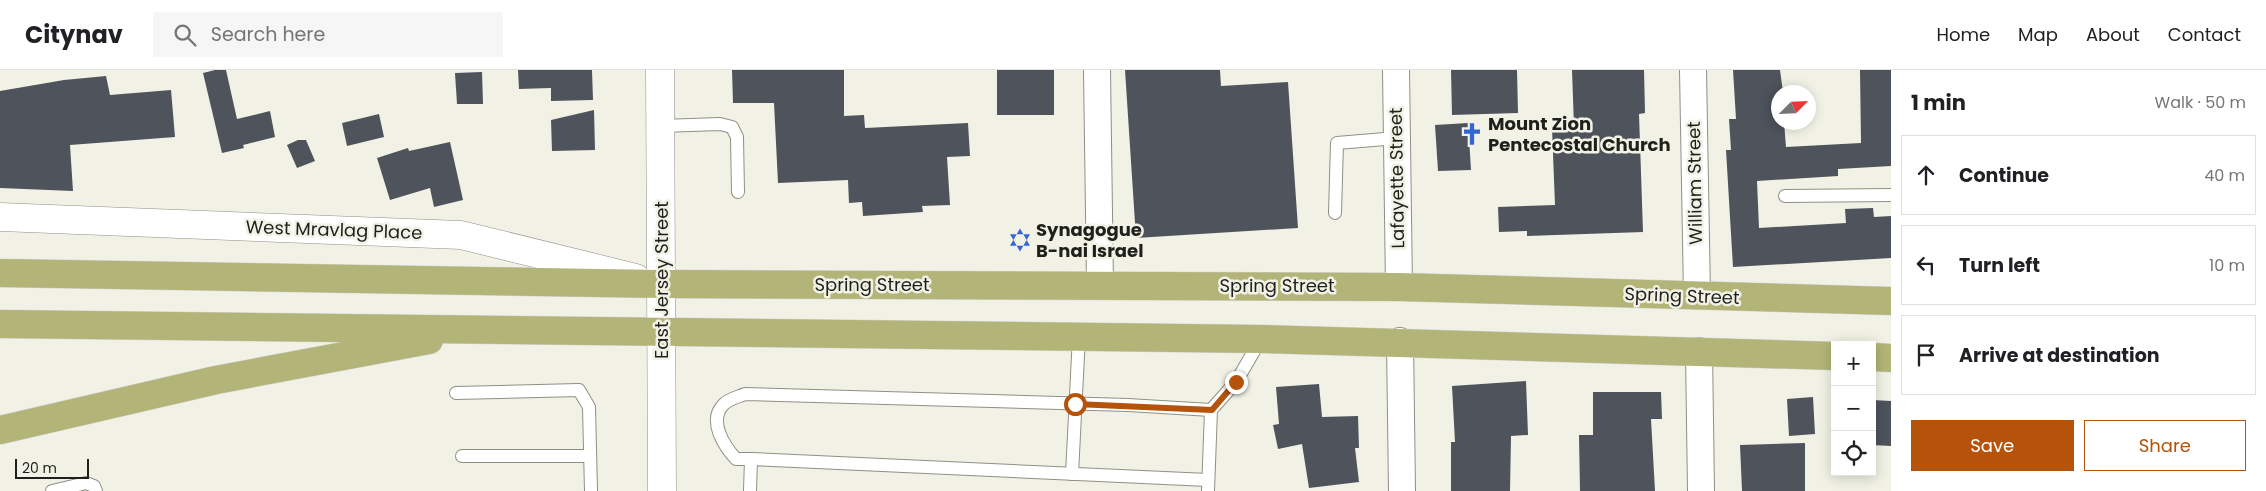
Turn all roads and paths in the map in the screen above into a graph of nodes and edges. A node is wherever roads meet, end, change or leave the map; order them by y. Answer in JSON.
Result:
{"nodes":[{"id":1,"x":660,"y":70,"type":"edge"},
{"id":2,"x":1097,"y":70,"type":"edge"},
{"id":3,"x":1396,"y":70,"type":"edge"},
{"id":4,"x":1693,"y":70,"type":"edge"},
{"id":5,"x":661,"y":126,"type":"junction"},
{"id":6,"x":1397,"y":138,"type":"junction"},
{"id":7,"x":738,"y":192,"type":"dead end"},
{"id":8,"x":1891,"y":195,"type":"edge"},
{"id":9,"x":1785,"y":196,"type":"dead end"},
{"id":10,"x":1335,"y":213,"type":"dead end"},
{"id":11,"x":0,"y":217,"type":"edge"},
{"id":12,"x":0,"y":273,"type":"edge"},
{"id":13,"x":662,"y":284,"type":"junction"},
{"id":14,"x":1100,"y":285,"type":"junction"},
{"id":15,"x":1399,"y":287,"type":"junction"},
{"id":16,"x":1697,"y":296,"type":"junction"},
{"id":17,"x":1891,"y":301,"type":"edge"},
{"id":18,"x":0,"y":324,"type":"edge"},
{"id":19,"x":491,"y":329,"type":"junction"},
{"id":20,"x":662,"y":330,"type":"junction"},
{"id":21,"x":1079,"y":336,"type":"junction"},
{"id":22,"x":1261,"y":339,"type":"junction"},
{"id":23,"x":1400,"y":341,"type":"junction"},
{"id":24,"x":1699,"y":351,"type":"junction"},
{"id":25,"x":1831,"y":356,"type":"edge"},
{"id":26,"x":1876,"y":357,"type":"edge"},
{"id":27,"x":1891,"y":358,"type":"edge"},
{"id":28,"x":456,"y":393,"type":"dead end"},
{"id":29,"x":1075,"y":404,"type":"junction"},
{"id":30,"x":1212,"y":410,"type":"junction"},
{"id":31,"x":0,"y":430,"type":"edge"},
{"id":32,"x":462,"y":456,"type":"dead end"},
{"id":33,"x":590,"y":456,"type":"junction"},
{"id":34,"x":751,"y":459,"type":"junction"},
{"id":35,"x":1072,"y":474,"type":"junction"},
{"id":36,"x":1208,"y":486,"type":"edge"},
{"id":37,"x":52,"y":491,"type":"edge"},
{"id":38,"x":96,"y":491,"type":"edge"},
{"id":39,"x":591,"y":491,"type":"edge"},
{"id":40,"x":662,"y":491,"type":"edge"},
{"id":41,"x":750,"y":491,"type":"edge"},
{"id":42,"x":1402,"y":491,"type":"edge"},
{"id":43,"x":1700,"y":491,"type":"edge"}],
"edges":[{"from":1,"to":5,"type":"street","name":"East Jersey Street"},
{"from":2,"to":14,"type":"street"},
{"from":3,"to":6,"type":"street","name":"Lafayette Street"},
{"from":4,"to":16,"type":"street","name":"William Street"},
{"from":5,"to":7,"type":"lane"},
{"from":5,"to":13,"type":"street","name":"East Jersey Street"},
{"from":6,"to":10,"type":"lane"},
{"from":6,"to":15,"type":"street","name":"Lafayette Street"},
{"from":8,"to":9,"type":"lane"},
{"from":11,"to":13,"type":"street","name":"West Mravlag Place"},
{"from":12,"to":13,"type":"highway","name":"Spring Street"},
{"from":13,"to":14,"type":"highway","name":"Spring Street"},
{"from":13,"to":20,"type":"street","name":"East Jersey Street"},
{"from":14,"to":15,"type":"highway","name":"Spring Street"},
{"from":15,"to":16,"type":"highway","name":"Spring Street"},
{"from":16,"to":17,"type":"highway","name":"Spring Street"},
{"from":18,"to":19,"type":"highway"},
{"from":19,"to":20,"type":"highway"},
{"from":19,"to":31,"type":"highway"},
{"from":20,"to":21,"type":"highway"},
{"from":20,"to":40,"type":"street","name":"East Jersey Street"},
{"from":21,"to":22,"type":"highway"},
{"from":21,"to":29,"type":"lane"},
{"from":22,"to":23,"type":"highway"},
{"from":22,"to":30,"type":"lane"},
{"from":23,"to":24,"type":"highway"},
{"from":23,"to":42,"type":"street"},
{"from":24,"to":25,"type":"highway"},
{"from":24,"to":43,"type":"street"},
{"from":26,"to":27,"type":"highway"},
{"from":28,"to":33,"type":"lane"},
{"from":29,"to":30,"type":"lane"},
{"from":29,"to":34,"type":"lane"},
{"from":29,"to":35,"type":"lane"},
{"from":30,"to":36,"type":"lane"},
{"from":32,"to":33,"type":"lane"},
{"from":33,"to":39,"type":"lane"},
{"from":34,"to":35,"type":"lane"},
{"from":34,"to":41,"type":"lane"},
{"from":35,"to":36,"type":"lane"},
{"from":37,"to":38,"type":"lane"}]}
